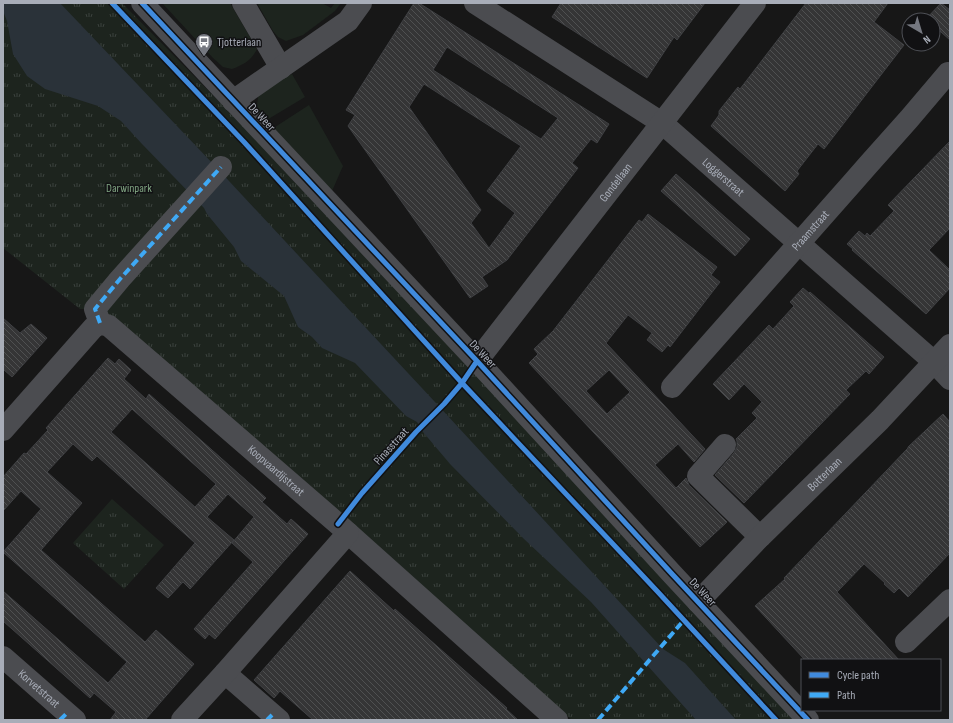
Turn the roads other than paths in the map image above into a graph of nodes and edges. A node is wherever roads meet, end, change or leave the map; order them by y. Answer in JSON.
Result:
{"nodes":[{"id":1,"x":142,"y":3,"type":"edge"},
{"id":2,"x":242,"y":3,"type":"edge"},
{"id":3,"x":361,"y":3,"type":"edge"},
{"id":4,"x":475,"y":3,"type":"edge"},
{"id":5,"x":755,"y":3,"type":"edge"},
{"id":6,"x":281,"y":68,"type":"junction"},
{"id":7,"x":948,"y":72,"type":"dead end"},
{"id":8,"x":233,"y":101,"type":"junction"},
{"id":9,"x":662,"y":123,"type":"junction"},
{"id":10,"x":221,"y":167,"type":"dead end"},
{"id":11,"x":799,"y":244,"type":"junction"},
{"id":12,"x":100,"y":323,"type":"junction"},
{"id":13,"x":950,"y":345,"type":"edge"},
{"id":14,"x":477,"y":361,"type":"junction"},
{"id":15,"x":934,"y":362,"type":"junction"},
{"id":16,"x":950,"y":379,"type":"edge"},
{"id":17,"x":672,"y":387,"type":"dead end"},
{"id":18,"x":6,"y":421,"type":"edge"},
{"id":19,"x":725,"y":445,"type":"dead end"},
{"id":20,"x":348,"y":533,"type":"junction"},
{"id":21,"x":760,"y":537,"type":"junction"},
{"id":22,"x":950,"y":600,"type":"edge"},
{"id":23,"x":698,"y":602,"type":"junction"},
{"id":24,"x":906,"y":642,"type":"dead end"},
{"id":25,"x":3,"y":657,"type":"edge"},
{"id":26,"x":225,"y":673,"type":"junction"},
{"id":27,"x":75,"y":720,"type":"edge"},
{"id":28,"x":182,"y":720,"type":"edge"},
{"id":29,"x":279,"y":720,"type":"edge"},
{"id":30,"x":557,"y":720,"type":"edge"},
{"id":31,"x":808,"y":720,"type":"edge"}],
"edges":[{"from":1,"to":8,"type":"street","name":"De Weer"},
{"from":2,"to":6,"type":"street"},
{"from":3,"to":6,"type":"street"},
{"from":4,"to":9,"type":"street","name":"Loggerstraat"},
{"from":5,"to":9,"type":"street","name":"Gondellaan"},
{"from":6,"to":8,"type":"street","name":"De Weer"},
{"from":7,"to":11,"type":"street","name":"Praamstraat"},
{"from":8,"to":14,"type":"street","name":"De Weer"},
{"from":9,"to":11,"type":"street","name":"Loggerstraat"},
{"from":9,"to":14,"type":"street","name":"Gondellaan"},
{"from":10,"to":12,"type":"street"},
{"from":11,"to":15,"type":"street","name":"Loggerstraat"},
{"from":11,"to":17,"type":"street","name":"Praamstraat"},
{"from":12,"to":18,"type":"street"},
{"from":12,"to":20,"type":"street","name":"Koopvaardijstraat"},
{"from":13,"to":15,"type":"street","name":"Botterlaan"},
{"from":14,"to":23,"type":"street","name":"De Weer"},
{"from":15,"to":16,"type":"street","name":"Loggerstraat"},
{"from":15,"to":21,"type":"street","name":"Botterlaan"},
{"from":19,"to":21,"type":"street"},
{"from":20,"to":26,"type":"street"},
{"from":20,"to":30,"type":"street","name":"Koopvaardijstraat"},
{"from":21,"to":23,"type":"street","name":"Botterlaan"},
{"from":22,"to":24,"type":"street"},
{"from":23,"to":31,"type":"street","name":"De Weer"},
{"from":25,"to":27,"type":"street","name":"Korvetstraat"},
{"from":26,"to":28,"type":"street"},
{"from":26,"to":29,"type":"street"}]}
